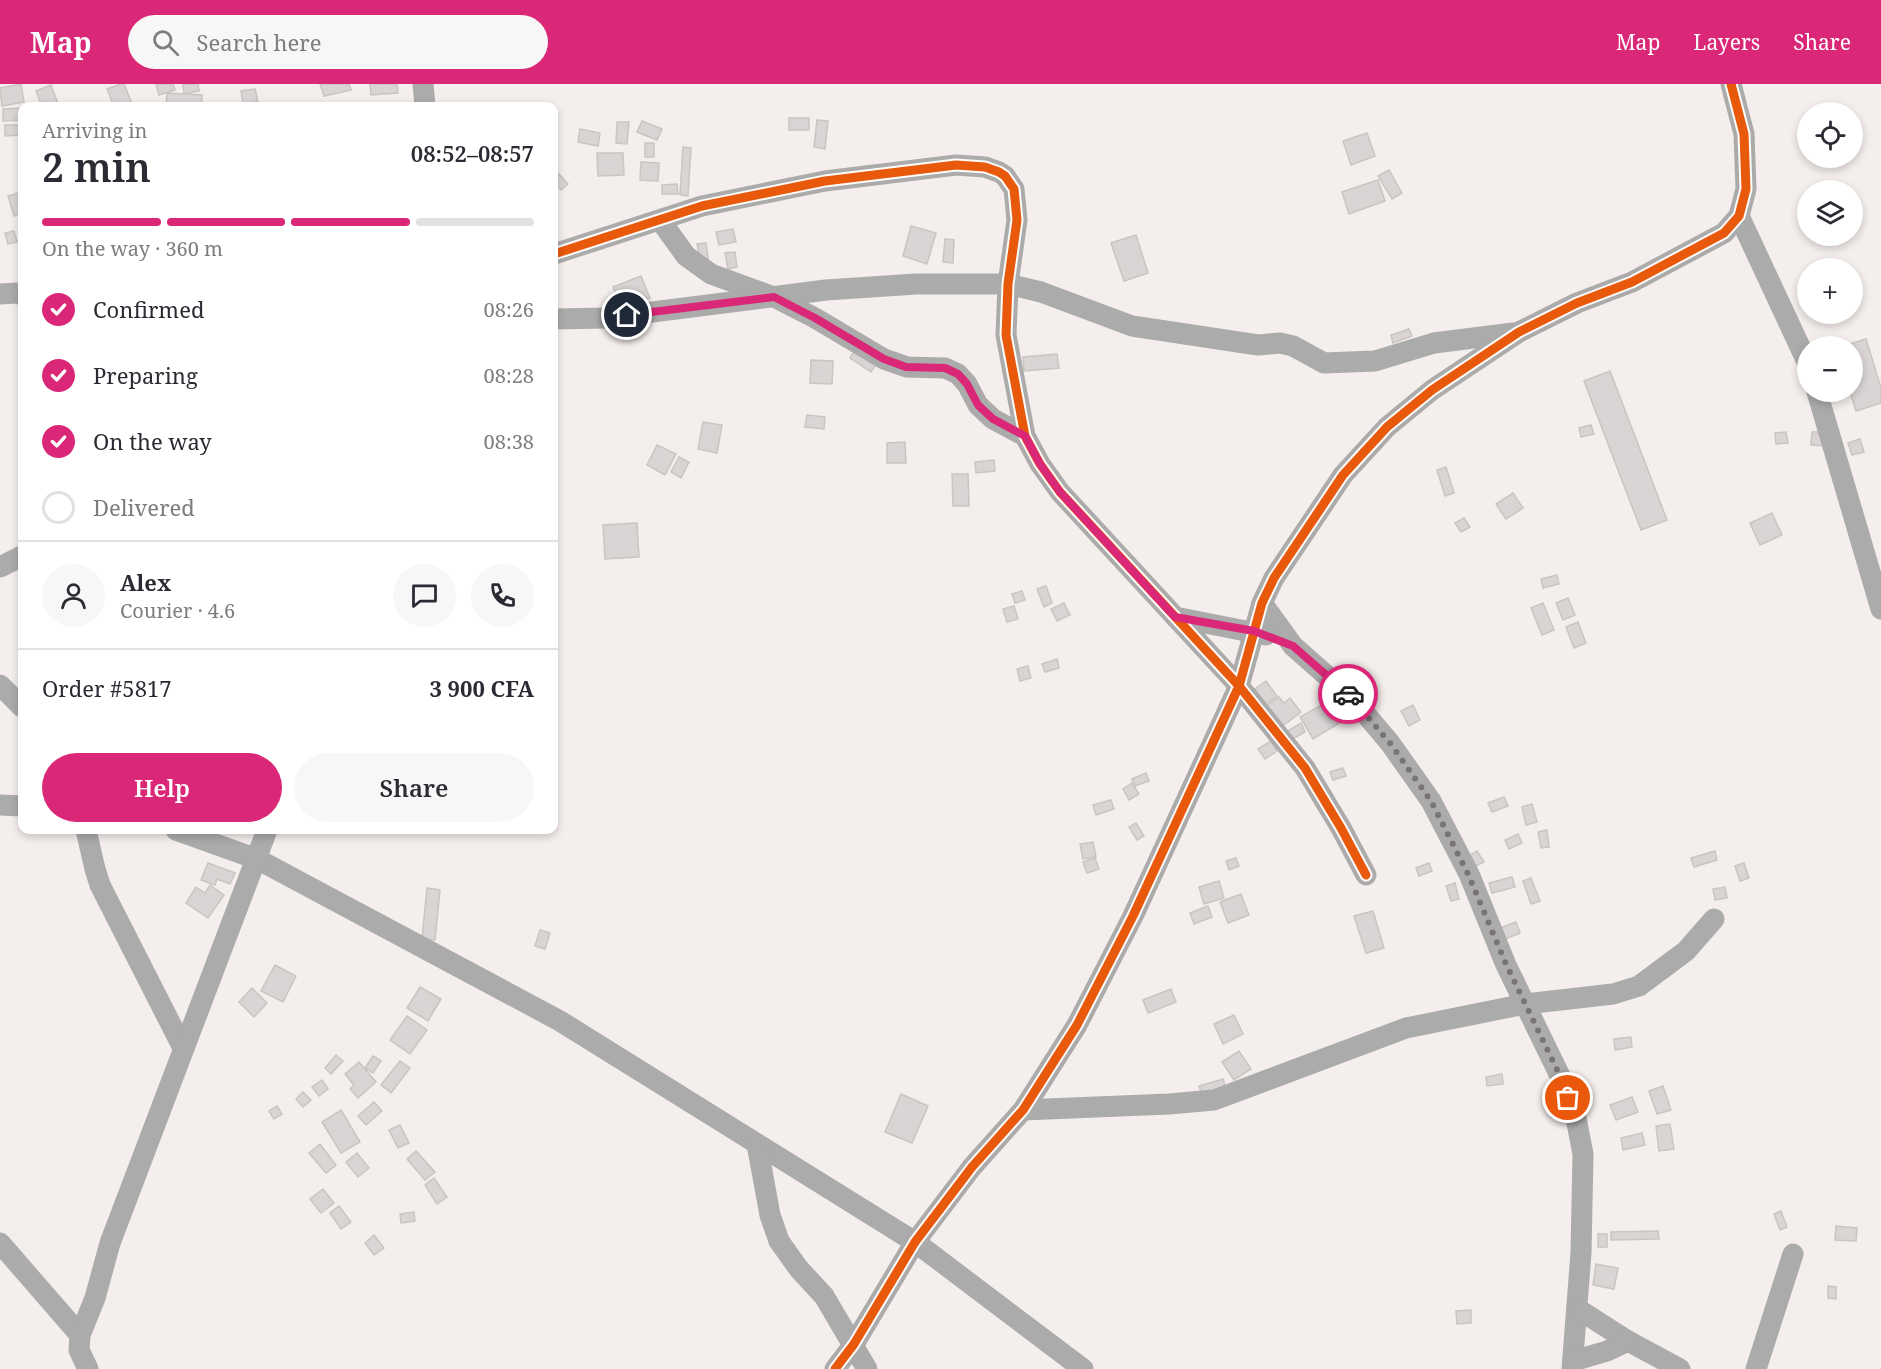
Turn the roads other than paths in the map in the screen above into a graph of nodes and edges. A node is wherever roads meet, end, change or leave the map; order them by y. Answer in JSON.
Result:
{"nodes":[{"id":1,"x":423,"y":84,"type":"edge"},
{"id":2,"x":1731,"y":84,"type":"edge"},
{"id":3,"x":425,"y":102,"type":"edge"},
{"id":4,"x":1739,"y":216,"type":"junction"},
{"id":5,"x":660,"y":220,"type":"junction"},
{"id":6,"x":558,"y":253,"type":"edge"},
{"id":7,"x":1008,"y":284,"type":"junction"},
{"id":8,"x":18,"y":293,"type":"edge"},
{"id":9,"x":0,"y":294,"type":"edge"},
{"id":10,"x":774,"y":297,"type":"junction"},
{"id":11,"x":558,"y":319,"type":"edge"},
{"id":12,"x":1520,"y":332,"type":"junction"},
{"id":13,"x":1797,"y":340,"type":"edge"},
{"id":14,"x":1819,"y":402,"type":"edge"},
{"id":15,"x":1025,"y":436,"type":"junction"},
{"id":16,"x":18,"y":558,"type":"edge"},
{"id":17,"x":0,"y":567,"type":"edge"},
{"id":18,"x":1262,"y":603,"type":"junction"},
{"id":19,"x":1881,"y":609,"type":"edge"},
{"id":20,"x":1175,"y":617,"type":"junction"},
{"id":21,"x":1254,"y":631,"type":"junction"},
{"id":22,"x":1293,"y":646,"type":"junction"},
{"id":23,"x":0,"y":685,"type":"edge"},
{"id":24,"x":1239,"y":686,"type":"junction"},
{"id":25,"x":18,"y":702,"type":"edge"},
{"id":26,"x":0,"y":805,"type":"edge"},
{"id":27,"x":18,"y":806,"type":"edge"},
{"id":28,"x":88,"y":834,"type":"edge"},
{"id":29,"x":187,"y":834,"type":"edge"},
{"id":30,"x":266,"y":834,"type":"edge"},
{"id":31,"x":257,"y":859,"type":"junction"},
{"id":32,"x":1366,"y":875,"type":"dead end"},
{"id":33,"x":1714,"y":919,"type":"dead end"},
{"id":34,"x":1525,"y":1004,"type":"junction"},
{"id":35,"x":183,"y":1048,"type":"junction"},
{"id":36,"x":1023,"y":1110,"type":"junction"},
{"id":37,"x":757,"y":1144,"type":"junction"},
{"id":38,"x":915,"y":1242,"type":"junction"},
{"id":39,"x":0,"y":1243,"type":"edge"},
{"id":40,"x":1793,"y":1254,"type":"dead end"},
{"id":41,"x":1578,"y":1309,"type":"junction"},
{"id":42,"x":1628,"y":1341,"type":"junction"},
{"id":43,"x":80,"y":1342,"type":"junction"},
{"id":44,"x":854,"y":1344,"type":"junction"},
{"id":45,"x":1573,"y":1365,"type":"edge"},
{"id":46,"x":67,"y":1369,"type":"edge"},
{"id":47,"x":88,"y":1369,"type":"edge"},
{"id":48,"x":835,"y":1369,"type":"edge"},
{"id":49,"x":867,"y":1369,"type":"edge"},
{"id":50,"x":1083,"y":1369,"type":"edge"},
{"id":51,"x":1680,"y":1369,"type":"edge"},
{"id":52,"x":1756,"y":1369,"type":"edge"}],
"edges":[{"from":1,"to":3,"type":"street"},
{"from":2,"to":4,"type":"street"},
{"from":4,"to":12,"type":"street"},
{"from":4,"to":13,"type":"street"},
{"from":5,"to":6,"type":"street"},
{"from":5,"to":7,"type":"street"},
{"from":5,"to":10,"type":"street"},
{"from":7,"to":10,"type":"street"},
{"from":7,"to":12,"type":"street"},
{"from":7,"to":15,"type":"street"},
{"from":8,"to":9,"type":"street"},
{"from":10,"to":11,"type":"street"},
{"from":10,"to":15,"type":"street"},
{"from":12,"to":18,"type":"street"},
{"from":14,"to":19,"type":"street"},
{"from":15,"to":20,"type":"street"},
{"from":16,"to":17,"type":"street"},
{"from":18,"to":21,"type":"street"},
{"from":18,"to":22,"type":"street"},
{"from":20,"to":21,"type":"street"},
{"from":20,"to":24,"type":"street"},
{"from":21,"to":22,"type":"street"},
{"from":21,"to":24,"type":"street"},
{"from":22,"to":34,"type":"street"},
{"from":23,"to":25,"type":"street"},
{"from":24,"to":32,"type":"street"},
{"from":24,"to":36,"type":"street"},
{"from":26,"to":27,"type":"street"},
{"from":28,"to":35,"type":"street"},
{"from":29,"to":31,"type":"street"},
{"from":30,"to":31,"type":"street"},
{"from":31,"to":35,"type":"street"},
{"from":31,"to":37,"type":"street"},
{"from":33,"to":34,"type":"street"},
{"from":34,"to":36,"type":"street"},
{"from":34,"to":41,"type":"street"},
{"from":35,"to":43,"type":"street"},
{"from":36,"to":38,"type":"street"},
{"from":37,"to":38,"type":"street"},
{"from":37,"to":44,"type":"street"},
{"from":38,"to":44,"type":"street"},
{"from":38,"to":50,"type":"street"},
{"from":39,"to":43,"type":"street"},
{"from":40,"to":52,"type":"street"},
{"from":41,"to":42,"type":"street"},
{"from":41,"to":45,"type":"street"},
{"from":42,"to":45,"type":"street"},
{"from":42,"to":51,"type":"street"},
{"from":43,"to":46,"type":"street"},
{"from":43,"to":47,"type":"street"},
{"from":44,"to":48,"type":"street"},
{"from":44,"to":49,"type":"street"}]}
